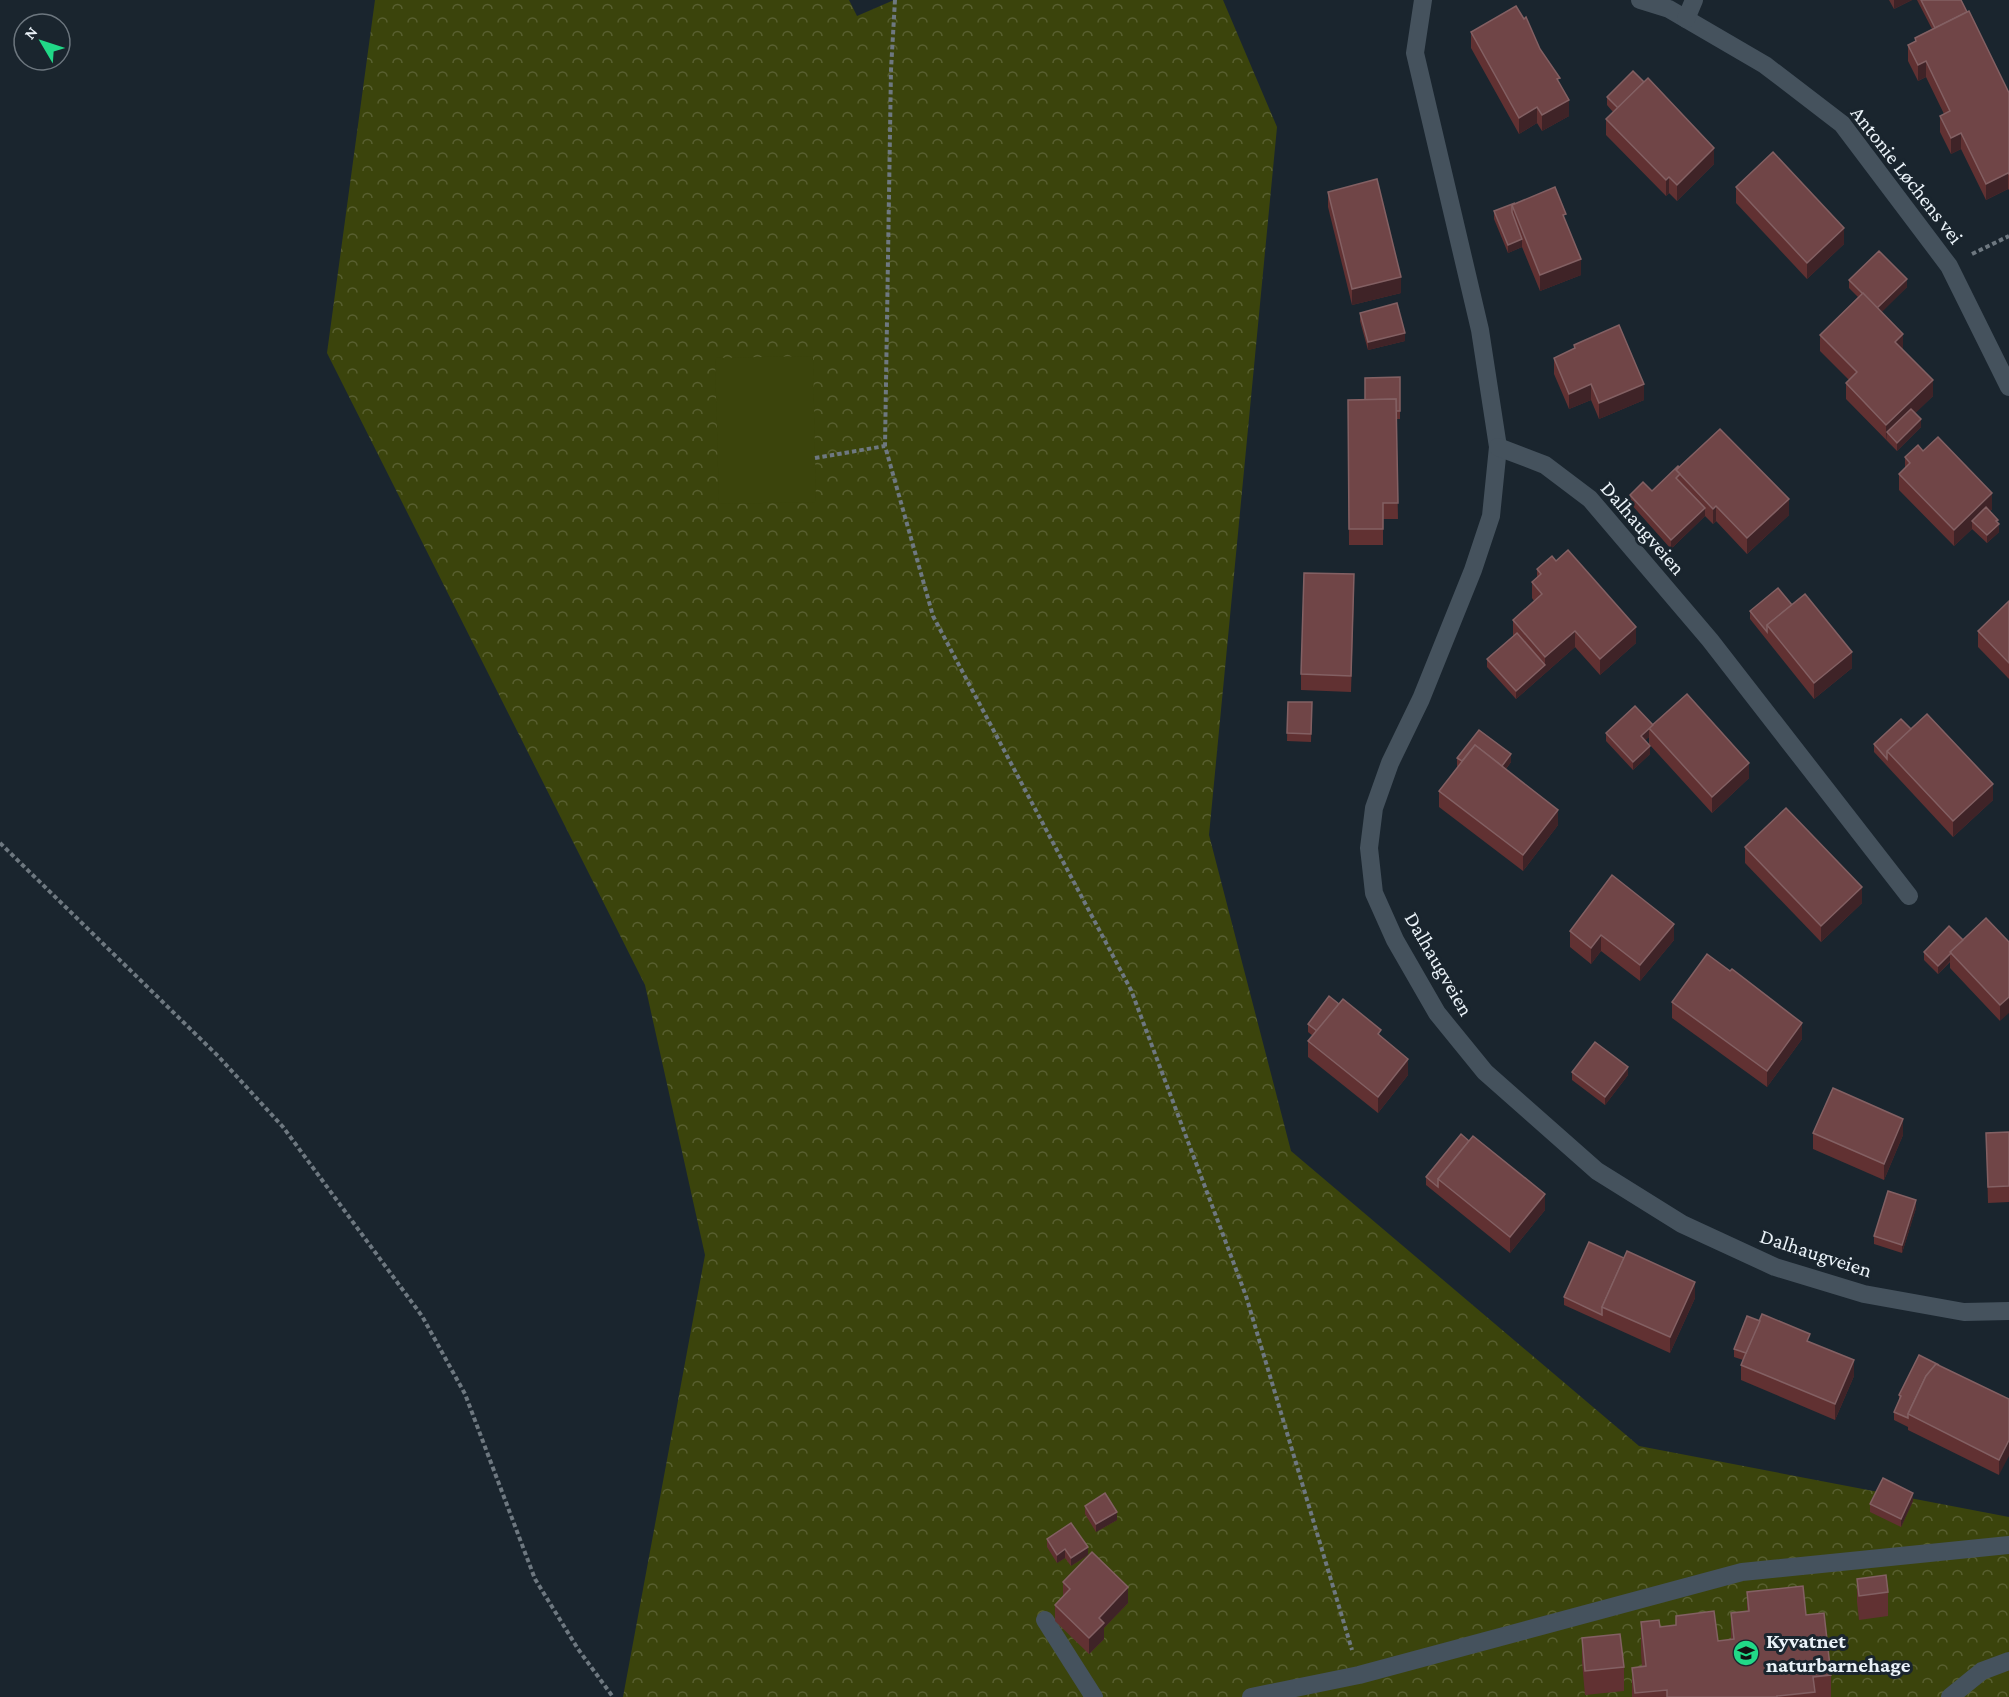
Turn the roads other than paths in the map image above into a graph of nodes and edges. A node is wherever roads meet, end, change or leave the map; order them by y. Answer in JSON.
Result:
{"nodes":[{"id":1,"x":1423,"y":0,"type":"edge"},
{"id":2,"x":1640,"y":0,"type":"edge"},
{"id":3,"x":1694,"y":0,"type":"edge"},
{"id":4,"x":1686,"y":19,"type":"junction"},
{"id":5,"x":2009,"y":387,"type":"edge"},
{"id":6,"x":1498,"y":447,"type":"junction"},
{"id":7,"x":1909,"y":896,"type":"dead end"},
{"id":8,"x":2009,"y":1311,"type":"edge"},
{"id":9,"x":2009,"y":1545,"type":"edge"},
{"id":10,"x":1045,"y":1620,"type":"dead end"},
{"id":11,"x":2009,"y":1661,"type":"edge"},
{"id":12,"x":1094,"y":1697,"type":"edge"},
{"id":13,"x":1251,"y":1697,"type":"edge"},
{"id":14,"x":1950,"y":1697,"type":"edge"}],
"edges":[{"from":1,"to":6,"type":"street","name":"Dalhaugveien"},
{"from":2,"to":4,"type":"street","name":"Antonie Løchens vei"},
{"from":3,"to":4,"type":"street"},
{"from":4,"to":5,"type":"street","name":"Antonie Løchens vei"},
{"from":6,"to":7,"type":"street","name":"Dalhaugveien"},
{"from":6,"to":8,"type":"street","name":"Dalhaugveien"},
{"from":9,"to":13,"type":"street"},
{"from":10,"to":12,"type":"street"},
{"from":11,"to":14,"type":"street"}]}
